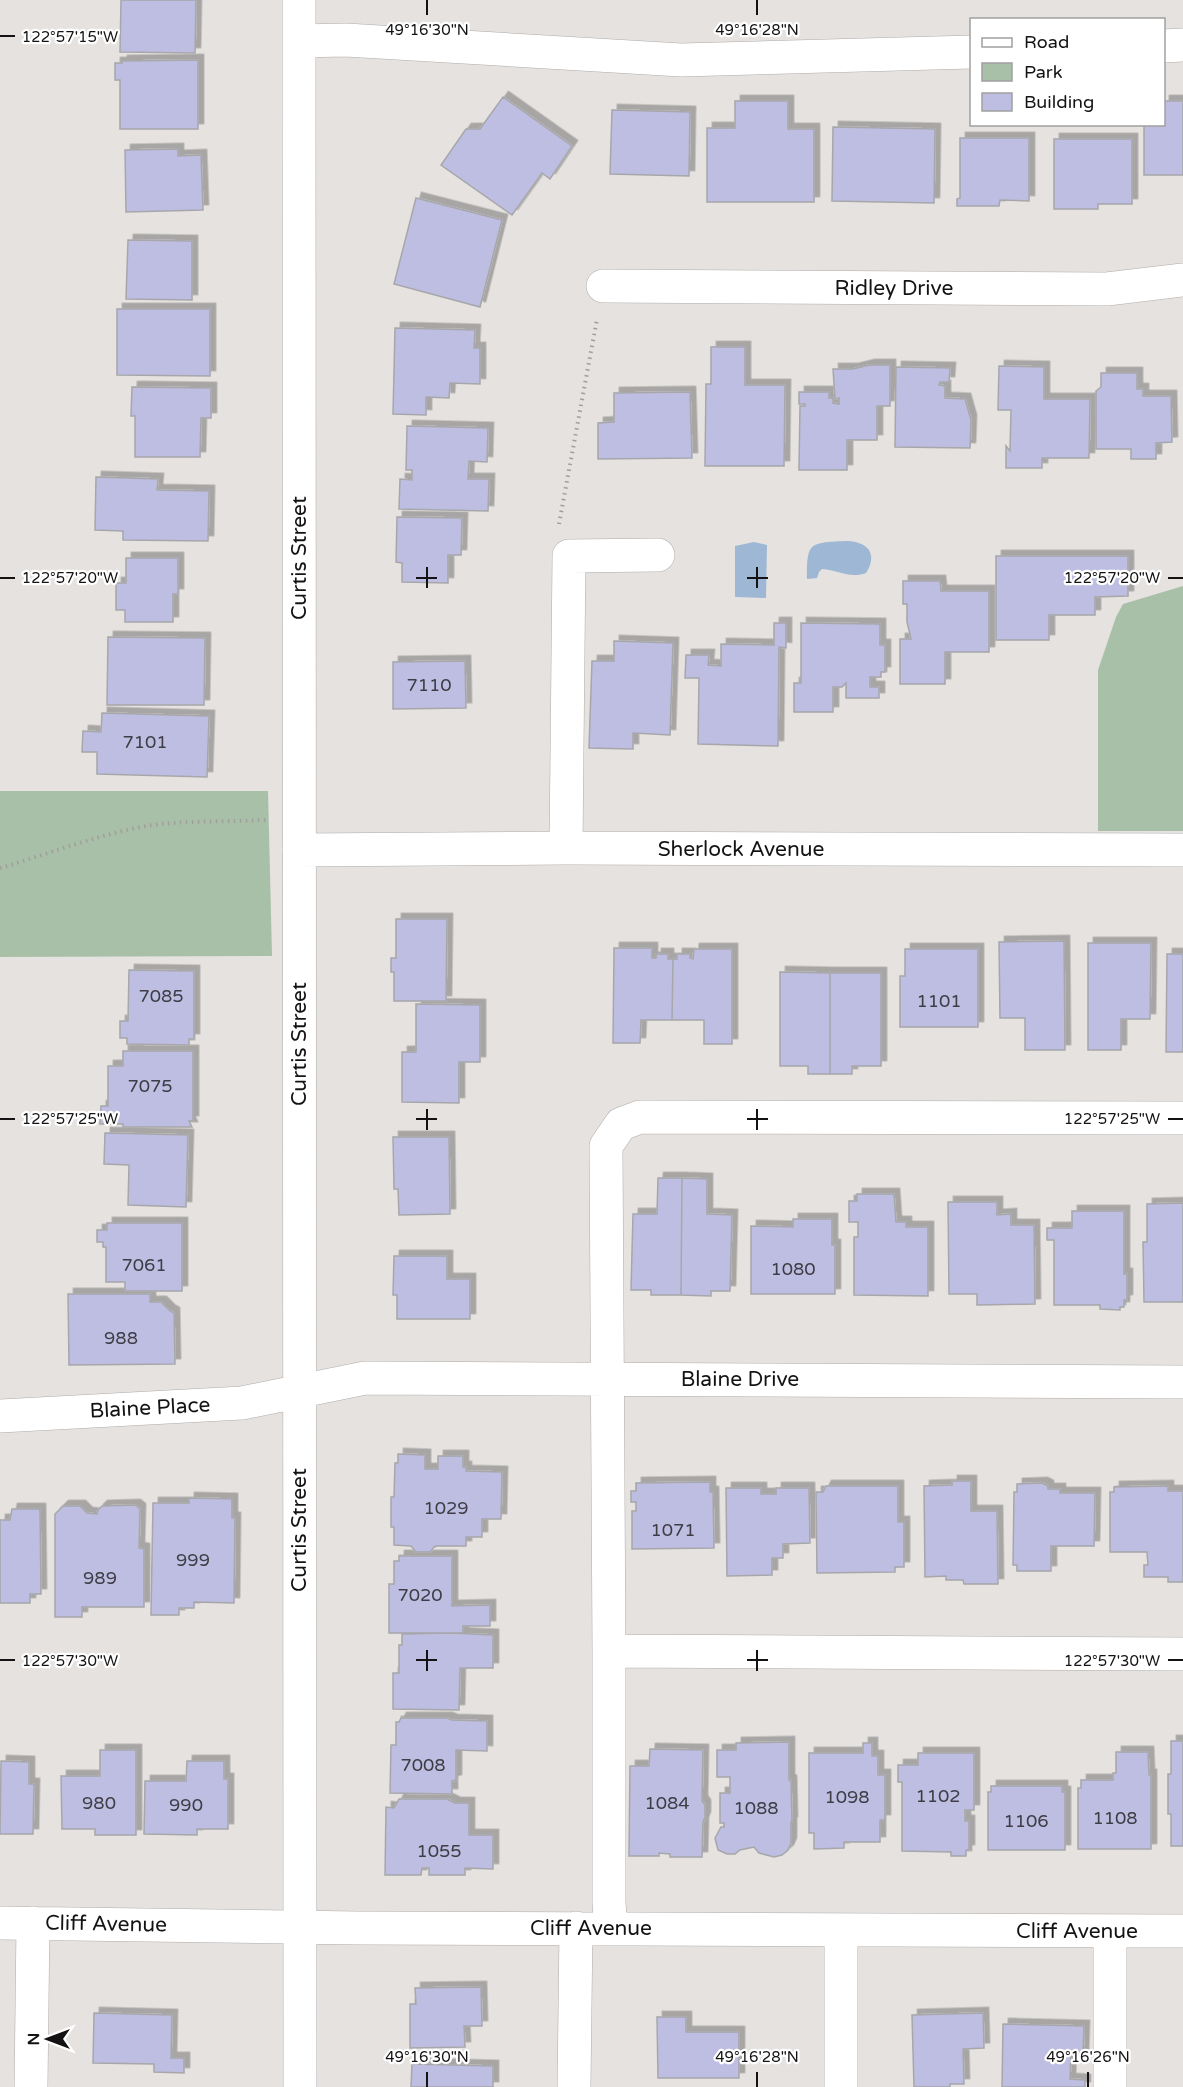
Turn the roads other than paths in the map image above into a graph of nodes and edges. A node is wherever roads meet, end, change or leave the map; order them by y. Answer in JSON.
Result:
{"nodes":[{"id":1,"x":299,"y":0,"type":"edge"},
{"id":2,"x":299,"y":41,"type":"junction"},
{"id":3,"x":1183,"y":45,"type":"edge"},
{"id":4,"x":1165,"y":46,"type":"edge"},
{"id":5,"x":970,"y":52,"type":"edge"},
{"id":6,"x":1183,"y":280,"type":"edge"},
{"id":7,"x":603,"y":286,"type":"road end"},
{"id":8,"x":658,"y":555,"type":"dead end"},
{"id":9,"x":566,"y":848,"type":"junction"},
{"id":10,"x":299,"y":850,"type":"junction"},
{"id":11,"x":1183,"y":850,"type":"edge"},
{"id":12,"x":1183,"y":1118,"type":"edge"},
{"id":13,"x":608,"y":1378,"type":"junction"},
{"id":14,"x":1183,"y":1382,"type":"edge"},
{"id":15,"x":299,"y":1392,"type":"junction"},
{"id":16,"x":0,"y":1416,"type":"edge"},
{"id":17,"x":609,"y":1651,"type":"junction"},
{"id":18,"x":1183,"y":1654,"type":"edge"},
{"id":19,"x":0,"y":1923,"type":"edge"},
{"id":20,"x":33,"y":1923,"type":"junction"},
{"id":21,"x":299,"y":1926,"type":"junction"},
{"id":22,"x":576,"y":1928,"type":"junction"},
{"id":23,"x":611,"y":1928,"type":"junction"},
{"id":24,"x":841,"y":1930,"type":"junction"},
{"id":25,"x":1183,"y":1931,"type":"edge"},
{"id":26,"x":1110,"y":1932,"type":"junction"},
{"id":27,"x":32,"y":2087,"type":"edge"},
{"id":28,"x":300,"y":2087,"type":"edge"},
{"id":29,"x":574,"y":2087,"type":"edge"},
{"id":30,"x":841,"y":2087,"type":"edge"},
{"id":31,"x":1110,"y":2087,"type":"edge"}],
"edges":[{"from":1,"to":2,"type":"street","name":"Curtis Street"},
{"from":2,"to":5,"type":"street"},
{"from":2,"to":10,"type":"street","name":"Curtis Street"},
{"from":3,"to":4,"type":"street"},
{"from":6,"to":7,"type":"street","name":"Ridley Drive"},
{"from":8,"to":9,"type":"street"},
{"from":9,"to":10,"type":"street","name":"Sherlock Avenue"},
{"from":9,"to":11,"type":"street","name":"Sherlock Avenue"},
{"from":10,"to":15,"type":"street","name":"Curtis Street"},
{"from":12,"to":13,"type":"street"},
{"from":13,"to":14,"type":"street","name":"Blaine Drive"},
{"from":13,"to":15,"type":"street","name":"Blaine Drive"},
{"from":13,"to":17,"type":"street"},
{"from":15,"to":16,"type":"street","name":"Blaine Place"},
{"from":15,"to":21,"type":"street","name":"Curtis Street"},
{"from":17,"to":18,"type":"street"},
{"from":17,"to":23,"type":"street"},
{"from":19,"to":20,"type":"street","name":"Cliff Avenue"},
{"from":20,"to":21,"type":"street","name":"Cliff Avenue"},
{"from":20,"to":27,"type":"street"},
{"from":21,"to":22,"type":"street","name":"Cliff Avenue"},
{"from":21,"to":28,"type":"street","name":"Curtis Street"},
{"from":22,"to":23,"type":"street","name":"Cliff Avenue"},
{"from":22,"to":29,"type":"street"},
{"from":23,"to":24,"type":"street","name":"Cliff Avenue"},
{"from":24,"to":26,"type":"street","name":"Cliff Avenue"},
{"from":24,"to":30,"type":"street"},
{"from":25,"to":26,"type":"street","name":"Cliff Avenue"},
{"from":26,"to":31,"type":"street"}]}
